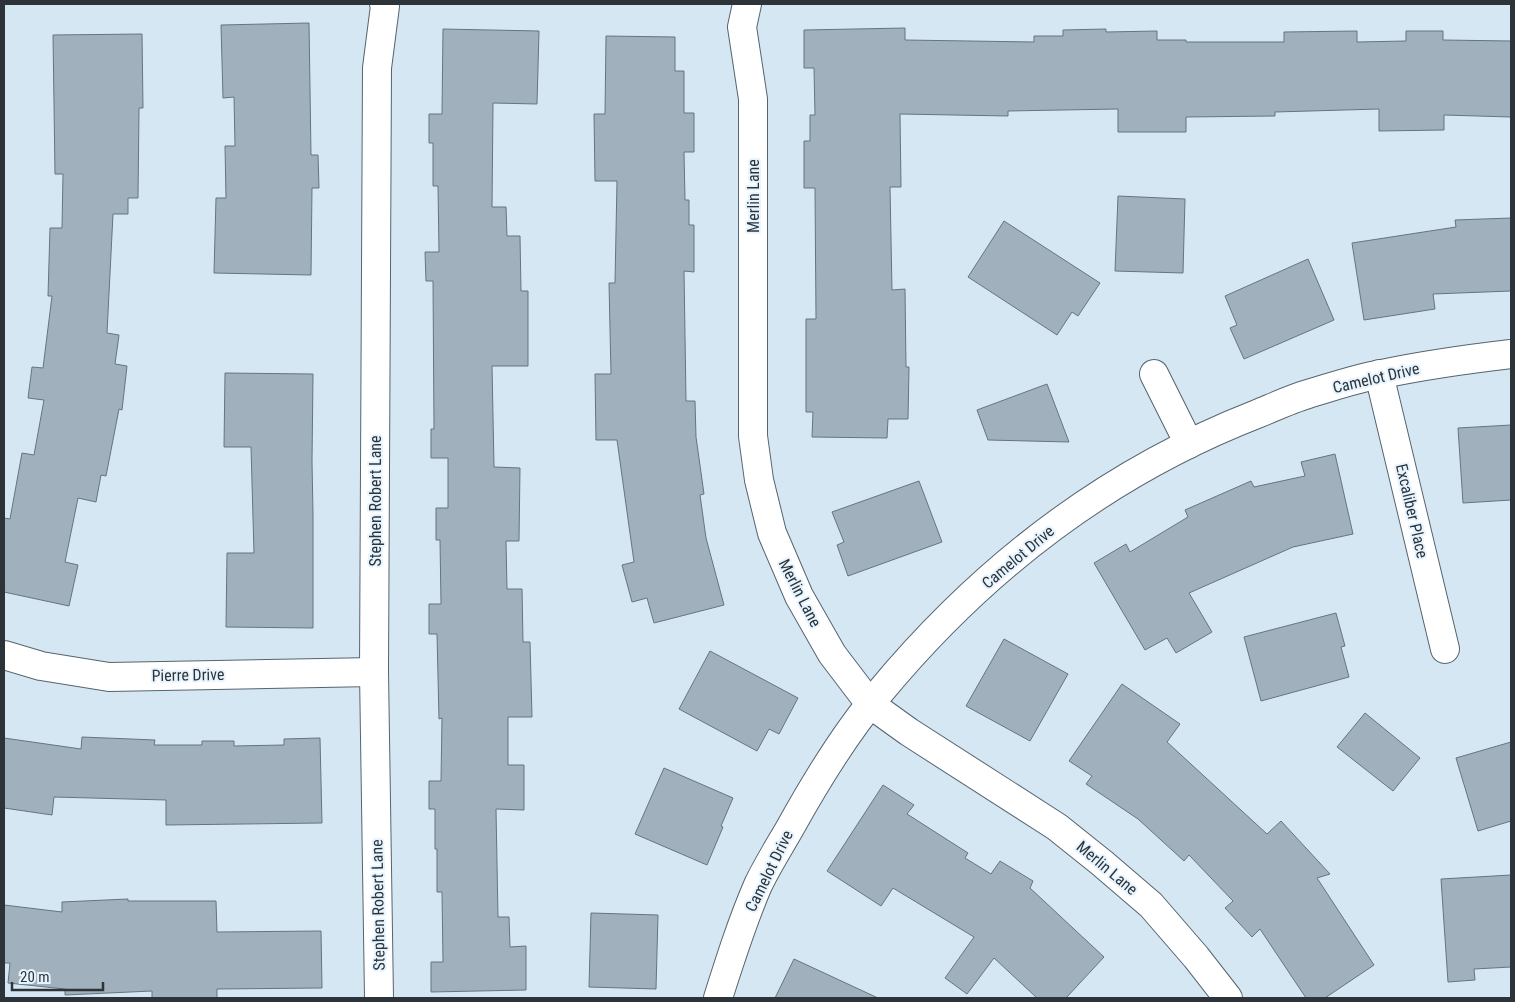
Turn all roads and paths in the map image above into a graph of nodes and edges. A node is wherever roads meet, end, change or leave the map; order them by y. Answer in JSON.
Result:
{"nodes":[{"id":1,"x":384,"y":4,"type":"edge"},
{"id":2,"x":748,"y":4,"type":"edge"},
{"id":3,"x":1511,"y":354,"type":"edge"},
{"id":4,"x":1154,"y":374,"type":"dead end"},
{"id":5,"x":1379,"y":374,"type":"junction"},
{"id":6,"x":1189,"y":444,"type":"junction"},
{"id":7,"x":1445,"y":649,"type":"dead end"},
{"id":8,"x":4,"y":655,"type":"edge"},
{"id":9,"x":374,"y":672,"type":"junction"},
{"id":10,"x":870,"y":704,"type":"junction"},
{"id":11,"x":379,"y":998,"type":"edge"},
{"id":12,"x":718,"y":998,"type":"edge"},
{"id":13,"x":1228,"y":998,"type":"edge"}],
"edges":[{"from":1,"to":9,"type":"street","name":"Stephen Robert Lane"},
{"from":2,"to":10,"type":"street","name":"Merlin Lane"},
{"from":3,"to":5,"type":"street","name":"Camelot Drive"},
{"from":4,"to":6,"type":"street"},
{"from":5,"to":6,"type":"street","name":"Camelot Drive"},
{"from":5,"to":7,"type":"street","name":"Excaliber Place"},
{"from":6,"to":10,"type":"street","name":"Camelot Drive"},
{"from":8,"to":9,"type":"street","name":"Pierre Drive"},
{"from":9,"to":11,"type":"street","name":"Stephen Robert Lane"},
{"from":10,"to":12,"type":"street","name":"Camelot Drive"},
{"from":10,"to":13,"type":"street","name":"Merlin Lane"}]}
